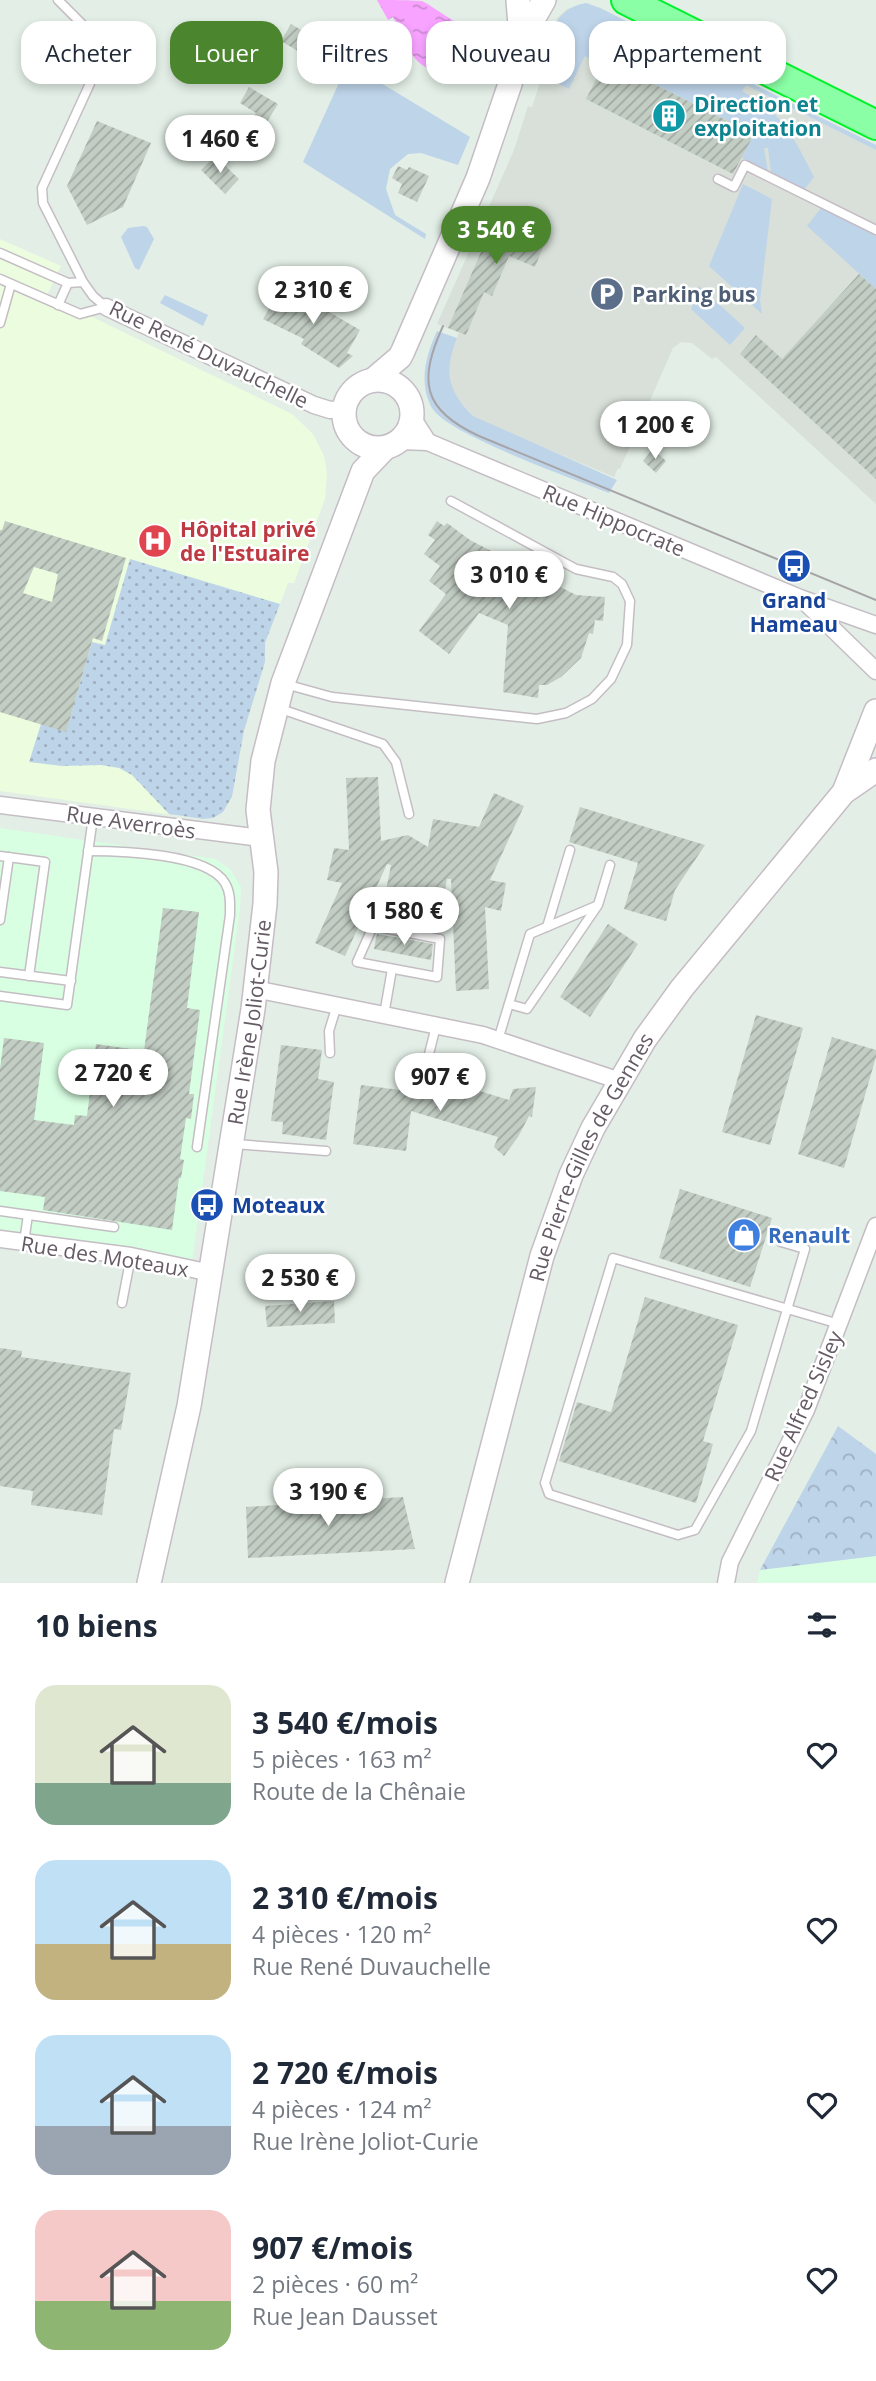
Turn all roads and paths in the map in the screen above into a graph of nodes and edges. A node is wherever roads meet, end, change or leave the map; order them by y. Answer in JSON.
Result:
{"nodes":[{"id":1,"x":58,"y":0,"type":"edge"},
{"id":2,"x":518,"y":0,"type":"edge"},
{"id":3,"x":544,"y":0,"type":"edge"},
{"id":4,"x":626,"y":0,"type":"edge"},
{"id":5,"x":669,"y":0,"type":"edge"},
{"id":6,"x":520,"y":21,"type":"edge"},
{"id":7,"x":532,"y":21,"type":"edge"},
{"id":8,"x":509,"y":84,"type":"edge"},
{"id":9,"x":876,"y":103,"type":"edge"},
{"id":10,"x":876,"y":125,"type":"edge"},
{"id":11,"x":718,"y":179,"type":"dead end"},
{"id":12,"x":876,"y":230,"type":"edge"},
{"id":13,"x":0,"y":253,"type":"edge"},
{"id":14,"x":0,"y":279,"type":"edge"},
{"id":15,"x":83,"y":282,"type":"junction"},
{"id":16,"x":68,"y":283,"type":"junction"},
{"id":17,"x":11,"y":284,"type":"junction"},
{"id":18,"x":58,"y":305,"type":"junction"},
{"id":19,"x":106,"y":307,"type":"junction"},
{"id":20,"x":0,"y":323,"type":"edge"},
{"id":21,"x":400,"y":357,"type":"junction"},
{"id":22,"x":373,"y":380,"type":"junction"},
{"id":23,"x":409,"y":406,"type":"junction"},
{"id":24,"x":344,"y":409,"type":"junction"},
{"id":25,"x":428,"y":442,"type":"junction"},
{"id":26,"x":359,"y":443,"type":"junction"},
{"id":27,"x":392,"y":445,"type":"junction"},
{"id":28,"x":363,"y":471,"type":"junction"},
{"id":29,"x":451,"y":501,"type":"dead end"},
{"id":30,"x":800,"y":598,"type":"junction"},
{"id":31,"x":876,"y":625,"type":"edge"},
{"id":32,"x":876,"y":671,"type":"edge"},
{"id":33,"x":282,"y":683,"type":"junction"},
{"id":34,"x":276,"y":707,"type":"junction"},
{"id":35,"x":876,"y":711,"type":"edge"},
{"id":36,"x":876,"y":770,"type":"edge"},
{"id":37,"x":844,"y":792,"type":"junction"},
{"id":38,"x":0,"y":805,"type":"edge"},
{"id":39,"x":409,"y":814,"type":"dead end"},
{"id":40,"x":93,"y":817,"type":"junction"},
{"id":41,"x":261,"y":838,"type":"junction"},
{"id":42,"x":570,"y":850,"type":"dead end"},
{"id":43,"x":88,"y":851,"type":"junction"},
{"id":44,"x":5,"y":857,"type":"edge"},
{"id":45,"x":610,"y":865,"type":"dead end"},
{"id":46,"x":598,"y":905,"type":"junction"},
{"id":47,"x":0,"y":920,"type":"edge"},
{"id":48,"x":547,"y":927,"type":"junction"},
{"id":49,"x":392,"y":969,"type":"junction"},
{"id":50,"x":0,"y":972,"type":"edge"},
{"id":51,"x":29,"y":976,"type":"junction"},
{"id":52,"x":71,"y":981,"type":"junction"},
{"id":53,"x":255,"y":989,"type":"junction"},
{"id":54,"x":0,"y":996,"type":"edge"},
{"id":55,"x":509,"y":1004,"type":"junction"},
{"id":56,"x":337,"y":1005,"type":"junction"},
{"id":57,"x":384,"y":1015,"type":"junction"},
{"id":58,"x":436,"y":1026,"type":"junction"},
{"id":59,"x":498,"y":1040,"type":"junction"},
{"id":60,"x":330,"y":1053,"type":"dead end"},
{"id":61,"x":425,"y":1070,"type":"dead end"},
{"id":62,"x":620,"y":1082,"type":"junction"},
{"id":63,"x":232,"y":1144,"type":"junction"},
{"id":64,"x":197,"y":1147,"type":"dead end"},
{"id":65,"x":326,"y":1151,"type":"dead end"},
{"id":66,"x":0,"y":1211,"type":"edge"},
{"id":67,"x":28,"y":1215,"type":"junction"},
{"id":68,"x":114,"y":1227,"type":"dead end"},
{"id":69,"x":876,"y":1227,"type":"edge"},
{"id":70,"x":0,"y":1239,"type":"edge"},
{"id":71,"x":24,"y":1242,"type":"junction"},
{"id":72,"x":781,"y":1242,"type":"dead end"},
{"id":73,"x":131,"y":1256,"type":"junction"},
{"id":74,"x":211,"y":1273,"type":"junction"},
{"id":75,"x":122,"y":1303,"type":"dead end"},
{"id":76,"x":788,"y":1309,"type":"junction"},
{"id":77,"x":839,"y":1324,"type":"junction"},
{"id":78,"x":149,"y":1583,"type":"edge"},
{"id":79,"x":457,"y":1583,"type":"edge"},
{"id":80,"x":726,"y":1583,"type":"edge"}],
"edges":[{"from":1,"to":15,"type":"lane","name":"Rue René Duvauchelle"},
{"from":2,"to":6,"type":"street"},
{"from":3,"to":7,"type":"street"},
{"from":4,"to":10,"type":"highway"},
{"from":5,"to":9,"type":"highway"},
{"from":8,"to":21,"type":"street"},
{"from":11,"to":12,"type":"lane"},
{"from":13,"to":16,"type":"lane"},
{"from":14,"to":17,"type":"lane"},
{"from":15,"to":16,"type":"lane"},
{"from":15,"to":19,"type":"lane","name":"Rue René Duvauchelle"},
{"from":16,"to":18,"type":"lane"},
{"from":17,"to":18,"type":"lane"},
{"from":17,"to":20,"type":"lane"},
{"from":18,"to":19,"type":"lane"},
{"from":19,"to":24,"type":"street","name":"Rue René Duvauchelle"},
{"from":21,"to":22,"type":"street"},
{"from":21,"to":23,"type":"street"},
{"from":22,"to":23,"type":"street"},
{"from":22,"to":24,"type":"street"},
{"from":23,"to":25,"type":"street"},
{"from":23,"to":27,"type":"street"},
{"from":24,"to":26,"type":"street"},
{"from":25,"to":27,"type":"street","name":"Rue Hippocrate"},
{"from":25,"to":30,"type":"street","name":"Rue Hippocrate"},
{"from":26,"to":27,"type":"street"},
{"from":26,"to":28,"type":"street","name":"Rue Irène Joliot-Curie"},
{"from":27,"to":28,"type":"street","name":"Rue Irène Joliot-Curie"},
{"from":28,"to":33,"type":"street","name":"Rue Irène Joliot-Curie"},
{"from":29,"to":33,"type":"lane"},
{"from":30,"to":31,"type":"street","name":"Rue Hippocrate"},
{"from":30,"to":32,"type":"street","name":"Rue Hippocrate"},
{"from":33,"to":34,"type":"street","name":"Rue Irène Joliot-Curie"},
{"from":34,"to":39,"type":"lane"},
{"from":34,"to":41,"type":"street","name":"Rue Irène Joliot-Curie"},
{"from":35,"to":37,"type":"street","name":"Rue Pierre-Gilles de Gennes"},
{"from":36,"to":37,"type":"street","name":"Rue Pierre-Gilles de Gennes"},
{"from":37,"to":62,"type":"street","name":"Rue Pierre-Gilles de Gennes"},
{"from":38,"to":40,"type":"street","name":"Rue Averroès"},
{"from":40,"to":41,"type":"street","name":"Rue Averroès"},
{"from":40,"to":43,"type":"lane"},
{"from":41,"to":53,"type":"street","name":"Rue Irène Joliot-Curie"},
{"from":42,"to":48,"type":"lane"},
{"from":43,"to":52,"type":"lane"},
{"from":43,"to":64,"type":"lane"},
{"from":44,"to":47,"type":"lane"},
{"from":44,"to":51,"type":"lane"},
{"from":45,"to":46,"type":"lane"},
{"from":46,"to":48,"type":"lane"},
{"from":46,"to":55,"type":"lane"},
{"from":48,"to":55,"type":"lane"},
{"from":49,"to":49,"type":"lane"},
{"from":49,"to":57,"type":"lane"},
{"from":50,"to":51,"type":"lane"},
{"from":51,"to":52,"type":"lane"},
{"from":52,"to":54,"type":"lane"},
{"from":53,"to":56,"type":"street"},
{"from":53,"to":63,"type":"street","name":"Rue Irène Joliot-Curie"},
{"from":55,"to":59,"type":"lane"},
{"from":56,"to":57,"type":"street"},
{"from":56,"to":60,"type":"lane"},
{"from":57,"to":58,"type":"street"},
{"from":58,"to":59,"type":"street"},
{"from":58,"to":61,"type":"lane"},
{"from":59,"to":62,"type":"street"},
{"from":62,"to":79,"type":"street","name":"Rue Pierre-Gilles de Gennes"},
{"from":63,"to":65,"type":"lane"},
{"from":63,"to":74,"type":"street","name":"Rue Irène Joliot-Curie"},
{"from":66,"to":67,"type":"lane"},
{"from":67,"to":68,"type":"lane"},
{"from":67,"to":71,"type":"lane"},
{"from":69,"to":77,"type":"street","name":"Rue Alfred Sisley"},
{"from":70,"to":71,"type":"street","name":"Rue des Moteaux"},
{"from":71,"to":73,"type":"street","name":"Rue des Moteaux"},
{"from":72,"to":76,"type":"lane"},
{"from":73,"to":74,"type":"street","name":"Rue des Moteaux"},
{"from":73,"to":75,"type":"lane"},
{"from":74,"to":78,"type":"street","name":"Rue Irène Joliot-Curie"},
{"from":76,"to":76,"type":"lane"},
{"from":76,"to":77,"type":"lane"},
{"from":77,"to":80,"type":"street","name":"Rue Alfred Sisley"}]}
